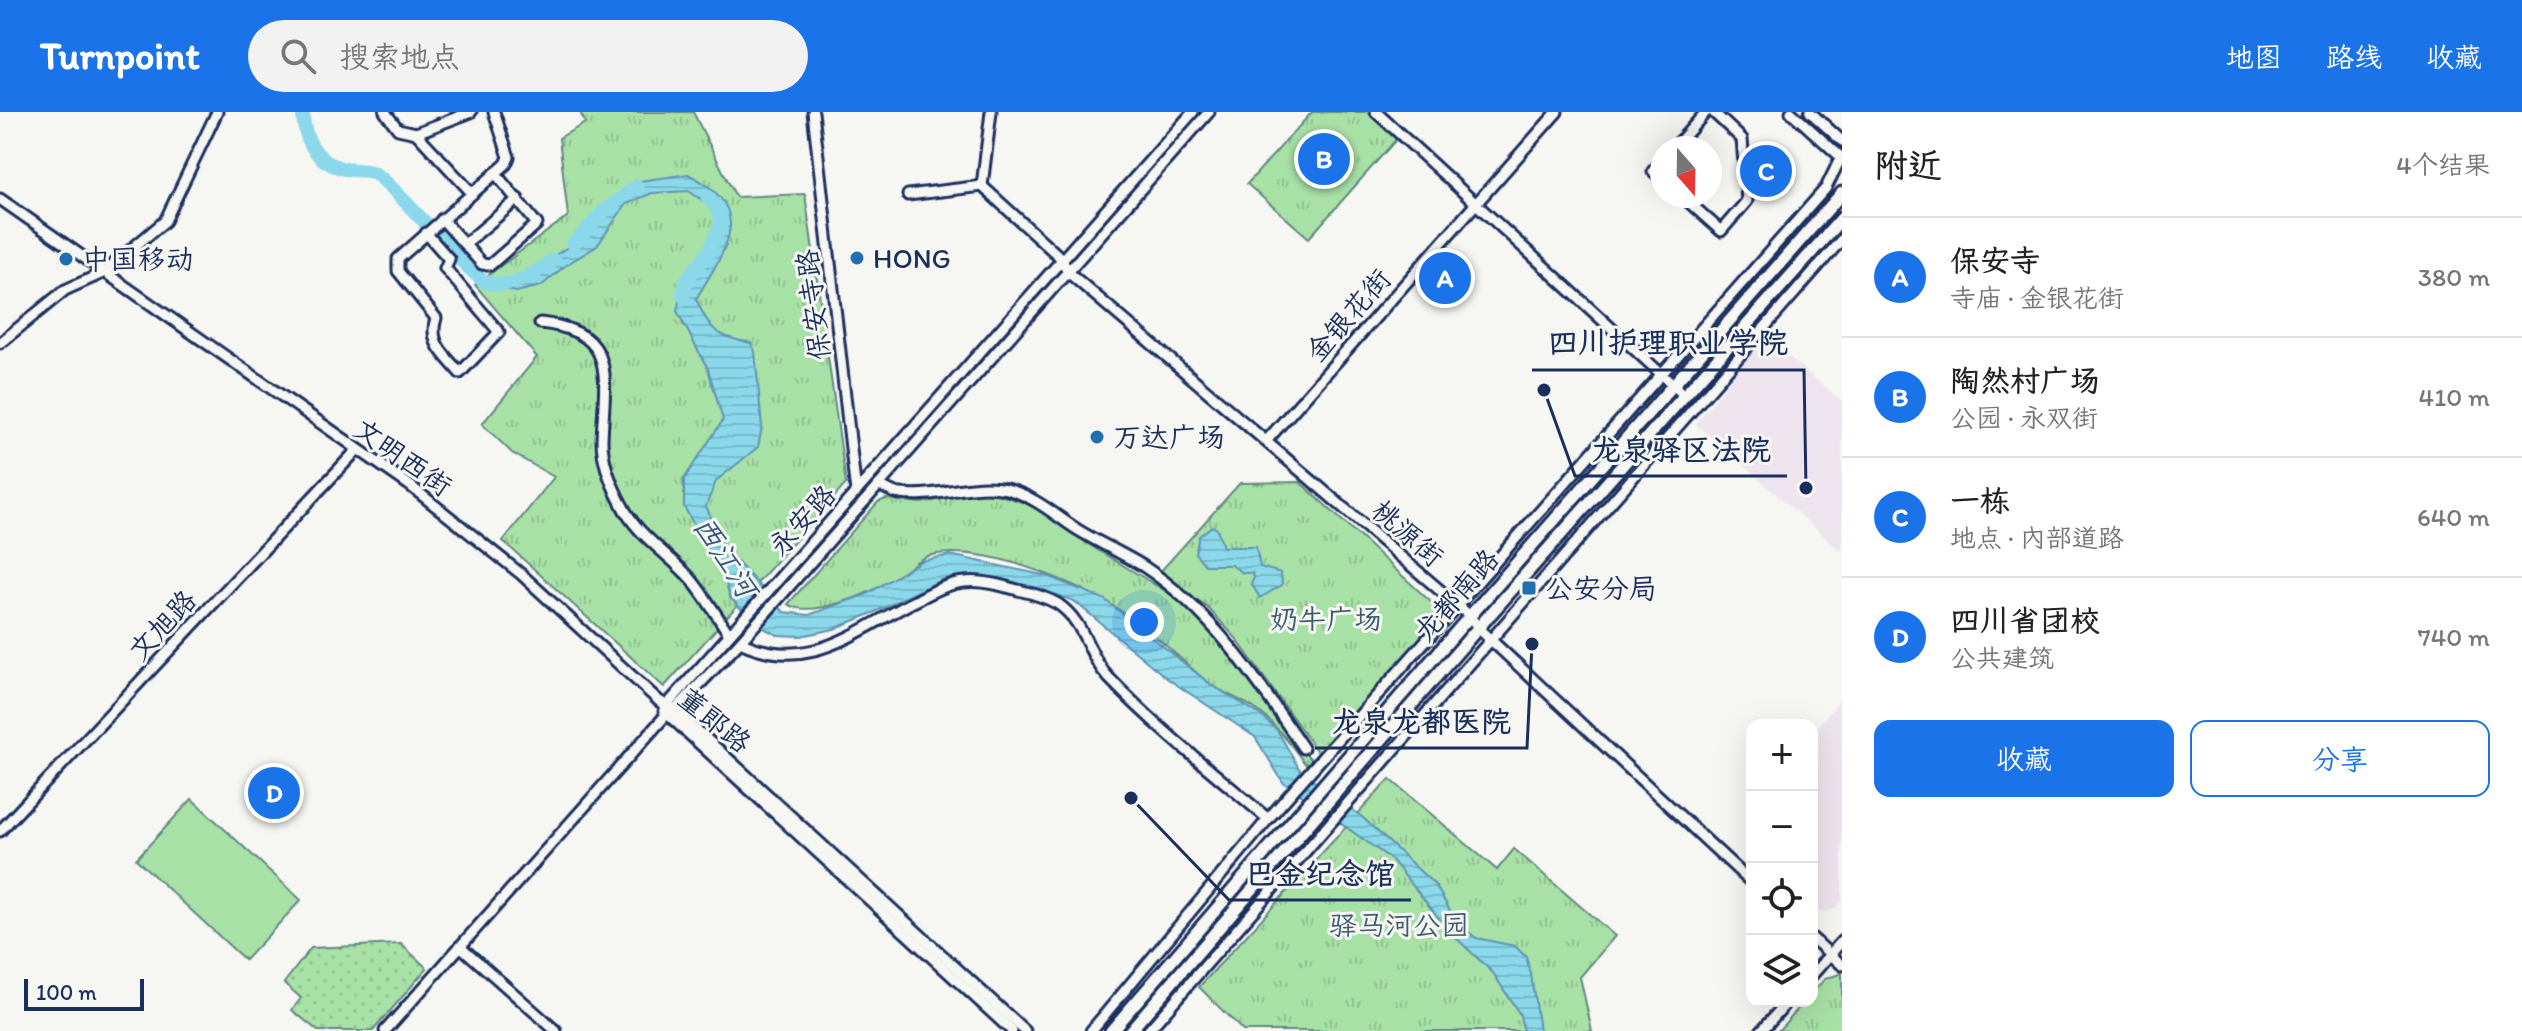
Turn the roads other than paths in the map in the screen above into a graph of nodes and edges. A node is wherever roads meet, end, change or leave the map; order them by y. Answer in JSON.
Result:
{"nodes":[{"id":1,"x":217,"y":112,"type":"edge"},
{"id":2,"x":385,"y":112,"type":"edge"},
{"id":3,"x":471,"y":112,"type":"edge"},
{"id":4,"x":494,"y":112,"type":"edge"},
{"id":5,"x":813,"y":112,"type":"edge"},
{"id":6,"x":991,"y":112,"type":"edge"},
{"id":7,"x":1193,"y":112,"type":"edge"},
{"id":8,"x":1209,"y":112,"type":"edge"},
{"id":9,"x":1376,"y":112,"type":"edge"},
{"id":10,"x":1557,"y":112,"type":"edge"},
{"id":11,"x":1706,"y":112,"type":"edge"},
{"id":12,"x":1713,"y":112,"type":"edge"},
{"id":13,"x":1791,"y":112,"type":"edge"},
{"id":14,"x":1810,"y":112,"type":"edge"},
{"id":15,"x":416,"y":133,"type":"junction"},
{"id":16,"x":1685,"y":136,"type":"edge"},
{"id":17,"x":1842,"y":141,"type":"edge"},
{"id":18,"x":1842,"y":157,"type":"edge"},
{"id":19,"x":495,"y":173,"type":"junction"},
{"id":20,"x":982,"y":186,"type":"junction"},
{"id":21,"x":471,"y":192,"type":"junction"},
{"id":22,"x":1842,"y":193,"type":"edge"},
{"id":23,"x":908,"y":195,"type":"dead end"},
{"id":24,"x":0,"y":199,"type":"edge"},
{"id":25,"x":518,"y":199,"type":"junction"},
{"id":26,"x":1474,"y":205,"type":"junction"},
{"id":27,"x":1695,"y":208,"type":"edge"},
{"id":28,"x":1842,"y":218,"type":"edge"},
{"id":29,"x":433,"y":227,"type":"junction"},
{"id":30,"x":1842,"y":239,"type":"edge"},
{"id":31,"x":466,"y":243,"type":"junction"},
{"id":32,"x":1062,"y":259,"type":"junction"},
{"id":33,"x":1068,"y":272,"type":"junction"},
{"id":34,"x":103,"y":273,"type":"junction"},
{"id":35,"x":540,"y":323,"type":"dead end"},
{"id":36,"x":0,"y":343,"type":"edge"},
{"id":37,"x":1663,"y":374,"type":"junction"},
{"id":38,"x":1674,"y":384,"type":"junction"},
{"id":39,"x":1684,"y":395,"type":"junction"},
{"id":40,"x":1268,"y":439,"type":"junction"},
{"id":41,"x":357,"y":450,"type":"junction"},
{"id":42,"x":879,"y":485,"type":"junction"},
{"id":43,"x":856,"y":493,"type":"junction"},
{"id":44,"x":1458,"y":605,"type":"junction"},
{"id":45,"x":1470,"y":616,"type":"junction"},
{"id":46,"x":1478,"y":628,"type":"junction"},
{"id":47,"x":729,"y":634,"type":"junction"},
{"id":48,"x":1492,"y":641,"type":"junction"},
{"id":49,"x":740,"y":642,"type":"junction"},
{"id":50,"x":667,"y":708,"type":"junction"},
{"id":51,"x":1303,"y":748,"type":"dead end"},
{"id":52,"x":1268,"y":819,"type":"junction"},
{"id":53,"x":0,"y":831,"type":"edge"},
{"id":54,"x":1746,"y":877,"type":"edge"},
{"id":55,"x":1842,"y":941,"type":"edge"},
{"id":56,"x":1818,"y":943,"type":"edge"},
{"id":57,"x":460,"y":946,"type":"junction"},
{"id":58,"x":1830,"y":954,"type":"junction"},
{"id":59,"x":1842,"y":965,"type":"edge"},
{"id":60,"x":1818,"y":968,"type":"edge"},
{"id":61,"x":1783,"y":1007,"type":"edge"},
{"id":62,"x":385,"y":1031,"type":"edge"},
{"id":63,"x":556,"y":1031,"type":"edge"},
{"id":64,"x":1012,"y":1031,"type":"edge"},
{"id":65,"x":1025,"y":1031,"type":"edge"},
{"id":66,"x":1091,"y":1031,"type":"edge"},
{"id":67,"x":1111,"y":1031,"type":"edge"},
{"id":68,"x":1130,"y":1031,"type":"edge"},
{"id":69,"x":1148,"y":1031,"type":"edge"},
{"id":70,"x":1761,"y":1031,"type":"edge"}],
"edges":[{"from":1,"to":34,"type":"street"},
{"from":2,"to":15,"type":"street"},
{"from":3,"to":15,"type":"street"},
{"from":4,"to":19,"type":"street"},
{"from":5,"to":43,"type":"street","name":"保安寺路"},
{"from":6,"to":20,"type":"street"},
{"from":7,"to":32,"type":"street","name":"永安路"},
{"from":8,"to":33,"type":"street"},
{"from":9,"to":26,"type":"street"},
{"from":10,"to":26,"type":"street","name":"金银花街"},
{"from":11,"to":16,"type":"street"},
{"from":12,"to":27,"type":"street"},
{"from":13,"to":18,"type":"street"},
{"from":14,"to":17,"type":"street"},
{"from":15,"to":21,"type":"street"},
{"from":18,"to":37,"type":"street"},
{"from":19,"to":21,"type":"street"},
{"from":19,"to":25,"type":"street"},
{"from":20,"to":23,"type":"street"},
{"from":20,"to":32,"type":"street"},
{"from":21,"to":29,"type":"street"},
{"from":22,"to":38,"type":"main road","name":"龙都南路"},
{"from":24,"to":34,"type":"street","name":"文明西街"},
{"from":25,"to":31,"type":"street"},
{"from":25,"to":31,"type":"street"},
{"from":26,"to":37,"type":"street"},
{"from":26,"to":40,"type":"street","name":"金银花街"},
{"from":28,"to":39,"type":"main road","name":"龙都南路"},
{"from":29,"to":29,"type":"street"},
{"from":29,"to":31,"type":"street"},
{"from":30,"to":48,"type":"street"},
{"from":32,"to":33,"type":"street","name":"桃源街"},
{"from":32,"to":43,"type":"street","name":"永安路"},
{"from":33,"to":40,"type":"street","name":"桃源街"},
{"from":33,"to":42,"type":"street"},
{"from":34,"to":36,"type":"street"},
{"from":34,"to":41,"type":"street","name":"文明西街"},
{"from":35,"to":47,"type":"street"},
{"from":37,"to":38,"type":"street"},
{"from":37,"to":44,"type":"street"},
{"from":38,"to":39,"type":"street"},
{"from":38,"to":45,"type":"main road","name":"龙都南路"},
{"from":39,"to":46,"type":"main road","name":"龙都南路"},
{"from":40,"to":44,"type":"street","name":"桃源街"},
{"from":41,"to":50,"type":"street","name":"文明西街"},
{"from":41,"to":53,"type":"street","name":"文旭路"},
{"from":42,"to":49,"type":"street"},
{"from":42,"to":51,"type":"street"},
{"from":43,"to":47,"type":"street","name":"永安路"},
{"from":44,"to":45,"type":"street","name":"桃源街"},
{"from":44,"to":52,"type":"street"},
{"from":45,"to":46,"type":"street","name":"桃源街"},
{"from":45,"to":67,"type":"main road","name":"龙都南路"},
{"from":46,"to":48,"type":"street","name":"桃源街"},
{"from":46,"to":68,"type":"main road","name":"龙都南路"},
{"from":47,"to":50,"type":"street","name":"永安路"},
{"from":48,"to":54,"type":"street","name":"桃源街"},
{"from":48,"to":69,"type":"street"},
{"from":49,"to":50,"type":"street"},
{"from":49,"to":52,"type":"street"},
{"from":50,"to":57,"type":"street","name":"永安路"},
{"from":50,"to":64,"type":"street","name":"董郞路"},
{"from":50,"to":65,"type":"street","name":"董郞路"},
{"from":52,"to":66,"type":"street"},
{"from":55,"to":58,"type":"street"},
{"from":56,"to":58,"type":"street"},
{"from":57,"to":62,"type":"street","name":"永安路"},
{"from":57,"to":63,"type":"street"},
{"from":58,"to":59,"type":"street"},
{"from":58,"to":60,"type":"street"},
{"from":61,"to":70,"type":"street"}]}
